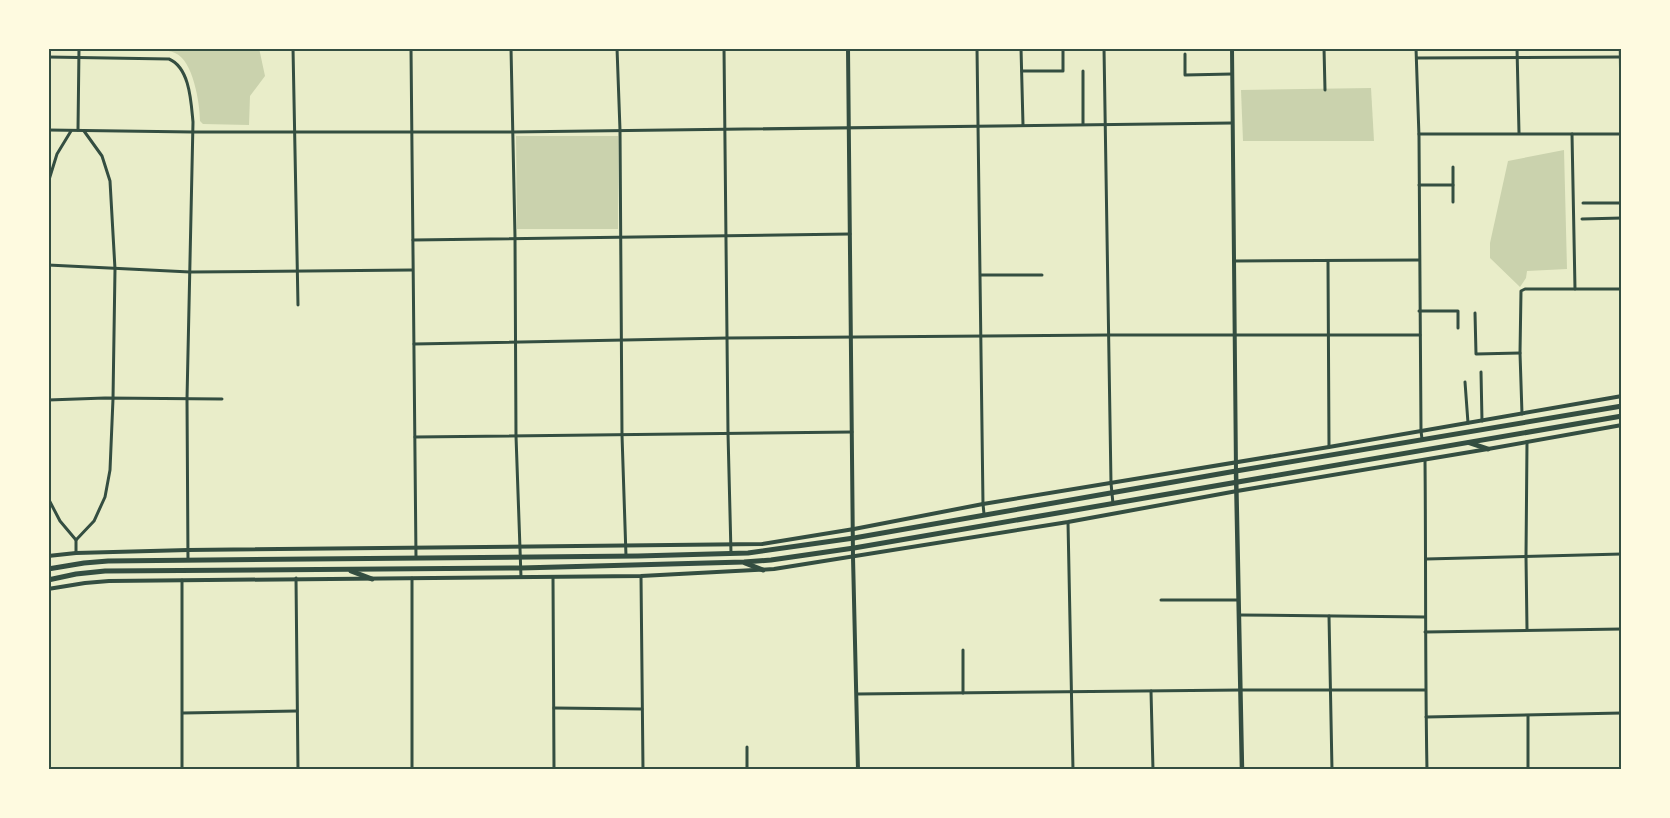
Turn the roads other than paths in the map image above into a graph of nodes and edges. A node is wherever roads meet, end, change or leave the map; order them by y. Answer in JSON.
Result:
{"nodes":[{"id":1,"x":79,"y":48,"type":"edge"},
{"id":2,"x":293,"y":48,"type":"edge"},
{"id":3,"x":411,"y":48,"type":"edge"},
{"id":4,"x":511,"y":48,"type":"edge"},
{"id":5,"x":617,"y":48,"type":"edge"},
{"id":6,"x":724,"y":48,"type":"edge"},
{"id":7,"x":848,"y":48,"type":"edge"},
{"id":8,"x":977,"y":48,"type":"edge"},
{"id":9,"x":1022,"y":48,"type":"edge"},
{"id":10,"x":1062,"y":48,"type":"edge"},
{"id":11,"x":1104,"y":48,"type":"edge"},
{"id":12,"x":1298,"y":48,"type":"edge"},
{"id":13,"x":1324,"y":48,"type":"edge"},
{"id":14,"x":1416,"y":48,"type":"edge"},
{"id":15,"x":1517,"y":48,"type":"edge"},
{"id":16,"x":1621,"y":48,"type":"edge"},
{"id":17,"x":1232,"y":49,"type":"edge"},
{"id":18,"x":1185,"y":54,"type":"dead end"},
{"id":19,"x":48,"y":57,"type":"edge"},
{"id":20,"x":79,"y":57,"type":"junction"},
{"id":21,"x":1621,"y":57,"type":"edge"},
{"id":22,"x":1417,"y":58,"type":"junction"},
{"id":23,"x":1517,"y":58,"type":"junction"},
{"id":24,"x":1022,"y":71,"type":"junction"},
{"id":25,"x":1083,"y":71,"type":"dead end"},
{"id":26,"x":1232,"y":74,"type":"junction"},
{"id":27,"x":1325,"y":90,"type":"dead end"},
{"id":28,"x":1232,"y":123,"type":"junction"},
{"id":29,"x":1083,"y":124,"type":"junction"},
{"id":30,"x":1106,"y":124,"type":"junction"},
{"id":31,"x":1023,"y":125,"type":"junction"},
{"id":32,"x":978,"y":126,"type":"junction"},
{"id":33,"x":849,"y":128,"type":"junction"},
{"id":34,"x":48,"y":130,"type":"edge"},
{"id":35,"x":72,"y":130,"type":"junction"},
{"id":36,"x":78,"y":130,"type":"junction"},
{"id":37,"x":84,"y":130,"type":"junction"},
{"id":38,"x":620,"y":130,"type":"junction"},
{"id":39,"x":724,"y":130,"type":"junction"},
{"id":40,"x":193,"y":132,"type":"junction"},
{"id":41,"x":294,"y":132,"type":"junction"},
{"id":42,"x":411,"y":132,"type":"junction"},
{"id":43,"x":512,"y":132,"type":"junction"},
{"id":44,"x":1622,"y":132,"type":"edge"},
{"id":45,"x":1519,"y":133,"type":"junction"},
{"id":46,"x":1572,"y":134,"type":"junction"},
{"id":47,"x":1419,"y":135,"type":"junction"},
{"id":48,"x":1453,"y":167,"type":"dead end"},
{"id":49,"x":48,"y":183,"type":"edge"},
{"id":50,"x":1419,"y":185,"type":"junction"},
{"id":51,"x":1454,"y":185,"type":"junction"},
{"id":52,"x":1453,"y":202,"type":"dead end"},
{"id":53,"x":1622,"y":202,"type":"edge"},
{"id":54,"x":1583,"y":203,"type":"dead end"},
{"id":55,"x":1622,"y":218,"type":"edge"},
{"id":56,"x":1582,"y":219,"type":"dead end"},
{"id":57,"x":727,"y":234,"type":"junction"},
{"id":58,"x":850,"y":234,"type":"junction"},
{"id":59,"x":620,"y":236,"type":"junction"},
{"id":60,"x":515,"y":237,"type":"junction"},
{"id":61,"x":413,"y":240,"type":"junction"},
{"id":62,"x":1419,"y":260,"type":"junction"},
{"id":63,"x":1235,"y":261,"type":"junction"},
{"id":64,"x":1328,"y":261,"type":"junction"},
{"id":65,"x":48,"y":265,"type":"edge"},
{"id":66,"x":115,"y":268,"type":"junction"},
{"id":67,"x":413,"y":270,"type":"junction"},
{"id":68,"x":296,"y":271,"type":"junction"},
{"id":69,"x":190,"y":272,"type":"junction"},
{"id":70,"x":1042,"y":274,"type":"dead end"},
{"id":71,"x":981,"y":275,"type":"junction"},
{"id":72,"x":1575,"y":289,"type":"junction"},
{"id":73,"x":1622,"y":289,"type":"edge"},
{"id":74,"x":298,"y":305,"type":"dead end"},
{"id":75,"x":1419,"y":311,"type":"junction"},
{"id":76,"x":1475,"y":313,"type":"dead end"},
{"id":77,"x":1458,"y":328,"type":"dead end"},
{"id":78,"x":1108,"y":335,"type":"junction"},
{"id":79,"x":1235,"y":335,"type":"junction"},
{"id":80,"x":1328,"y":335,"type":"junction"},
{"id":81,"x":1420,"y":335,"type":"junction"},
{"id":82,"x":982,"y":336,"type":"junction"},
{"id":83,"x":728,"y":338,"type":"junction"},
{"id":84,"x":851,"y":338,"type":"junction"},
{"id":85,"x":621,"y":340,"type":"junction"},
{"id":86,"x":514,"y":343,"type":"junction"},
{"id":87,"x":414,"y":344,"type":"junction"},
{"id":88,"x":1520,"y":353,"type":"junction"},
{"id":89,"x":1480,"y":372,"type":"dead end"},
{"id":90,"x":1465,"y":382,"type":"dead end"},
{"id":91,"x":1622,"y":396,"type":"edge"},
{"id":92,"x":113,"y":399,"type":"junction"},
{"id":93,"x":187,"y":399,"type":"junction"},
{"id":94,"x":222,"y":399,"type":"dead end"},
{"id":95,"x":48,"y":400,"type":"edge"},
{"id":96,"x":1622,"y":406,"type":"edge"},
{"id":97,"x":1522,"y":414,"type":"junction"},
{"id":98,"x":1622,"y":416,"type":"edge"},
{"id":99,"x":1482,"y":421,"type":"junction"},
{"id":100,"x":1468,"y":423,"type":"junction"},
{"id":101,"x":1622,"y":425,"type":"edge"},
{"id":102,"x":1421,"y":431,"type":"junction"},
{"id":103,"x":852,"y":432,"type":"junction"},
{"id":104,"x":728,"y":433,"type":"junction"},
{"id":105,"x":622,"y":435,"type":"junction"},
{"id":106,"x":516,"y":436,"type":"junction"},
{"id":107,"x":415,"y":437,"type":"junction"},
{"id":108,"x":1423,"y":441,"type":"junction"},
{"id":109,"x":1469,"y":442,"type":"junction"},
{"id":110,"x":1527,"y":442,"type":"junction"},
{"id":111,"x":1329,"y":447,"type":"junction"},
{"id":112,"x":1488,"y":449,"type":"junction"},
{"id":113,"x":1425,"y":460,"type":"junction"},
{"id":114,"x":1236,"y":462,"type":"junction"},
{"id":115,"x":1236,"y":471,"type":"junction"},
{"id":116,"x":1237,"y":482,"type":"junction"},
{"id":117,"x":1111,"y":483,"type":"junction"},
{"id":118,"x":1237,"y":491,"type":"junction"},
{"id":119,"x":1112,"y":493,"type":"junction"},
{"id":120,"x":48,"y":498,"type":"edge"},
{"id":121,"x":983,"y":504,"type":"junction"},
{"id":122,"x":1113,"y":504,"type":"junction"},
{"id":123,"x":985,"y":516,"type":"junction"},
{"id":124,"x":1068,"y":522,"type":"junction"},
{"id":125,"x":854,"y":529,"type":"junction"},
{"id":126,"x":854,"y":538,"type":"junction"},
{"id":127,"x":76,"y":540,"type":"junction"},
{"id":128,"x":732,"y":545,"type":"junction"},
{"id":129,"x":625,"y":546,"type":"junction"},
{"id":130,"x":520,"y":547,"type":"junction"},
{"id":131,"x":416,"y":548,"type":"junction"},
{"id":132,"x":854,"y":548,"type":"junction"},
{"id":133,"x":188,"y":550,"type":"junction"},
{"id":134,"x":76,"y":553,"type":"junction"},
{"id":135,"x":731,"y":554,"type":"junction"},
{"id":136,"x":1622,"y":554,"type":"edge"},
{"id":137,"x":48,"y":556,"type":"edge"},
{"id":138,"x":626,"y":556,"type":"junction"},
{"id":139,"x":520,"y":557,"type":"junction"},
{"id":140,"x":854,"y":557,"type":"junction"},
{"id":141,"x":416,"y":558,"type":"junction"},
{"id":142,"x":1526,"y":558,"type":"junction"},
{"id":143,"x":1426,"y":559,"type":"junction"},
{"id":144,"x":188,"y":560,"type":"junction"},
{"id":145,"x":744,"y":562,"type":"junction"},
{"id":146,"x":521,"y":568,"type":"junction"},
{"id":147,"x":48,"y":569,"type":"edge"},
{"id":148,"x":347,"y":569,"type":"junction"},
{"id":149,"x":763,"y":570,"type":"junction"},
{"id":150,"x":641,"y":576,"type":"junction"},
{"id":151,"x":553,"y":577,"type":"junction"},
{"id":152,"x":296,"y":578,"type":"junction"},
{"id":153,"x":412,"y":578,"type":"junction"},
{"id":154,"x":521,"y":578,"type":"junction"},
{"id":155,"x":372,"y":579,"type":"junction"},
{"id":156,"x":48,"y":580,"type":"edge"},
{"id":157,"x":182,"y":580,"type":"junction"},
{"id":158,"x":48,"y":590,"type":"edge"},
{"id":159,"x":1161,"y":600,"type":"dead end"},
{"id":160,"x":1238,"y":600,"type":"junction"},
{"id":161,"x":1239,"y":615,"type":"junction"},
{"id":162,"x":1329,"y":616,"type":"junction"},
{"id":163,"x":1425,"y":617,"type":"junction"},
{"id":164,"x":1622,"y":629,"type":"edge"},
{"id":165,"x":1527,"y":630,"type":"junction"},
{"id":166,"x":1425,"y":632,"type":"junction"},
{"id":167,"x":963,"y":650,"type":"dead end"},
{"id":168,"x":1241,"y":690,"type":"junction"},
{"id":169,"x":1425,"y":690,"type":"junction"},
{"id":170,"x":1151,"y":691,"type":"junction"},
{"id":171,"x":1330,"y":691,"type":"junction"},
{"id":172,"x":1071,"y":692,"type":"junction"},
{"id":173,"x":963,"y":693,"type":"junction"},
{"id":174,"x":857,"y":694,"type":"junction"},
{"id":175,"x":554,"y":708,"type":"junction"},
{"id":176,"x":642,"y":709,"type":"junction"},
{"id":177,"x":297,"y":711,"type":"junction"},
{"id":178,"x":183,"y":713,"type":"junction"},
{"id":179,"x":1622,"y":714,"type":"edge"},
{"id":180,"x":1528,"y":716,"type":"junction"},
{"id":181,"x":1426,"y":717,"type":"junction"},
{"id":182,"x":747,"y":747,"type":"dead end"},
{"id":183,"x":182,"y":770,"type":"edge"},
{"id":184,"x":298,"y":770,"type":"edge"},
{"id":185,"x":412,"y":770,"type":"edge"},
{"id":186,"x":554,"y":770,"type":"edge"},
{"id":187,"x":643,"y":770,"type":"edge"},
{"id":188,"x":747,"y":770,"type":"edge"},
{"id":189,"x":858,"y":770,"type":"edge"},
{"id":190,"x":1073,"y":770,"type":"edge"},
{"id":191,"x":1153,"y":770,"type":"edge"},
{"id":192,"x":1242,"y":770,"type":"edge"},
{"id":193,"x":1332,"y":770,"type":"edge"},
{"id":194,"x":1427,"y":770,"type":"edge"},
{"id":195,"x":1528,"y":770,"type":"edge"}],
"edges":[{"from":1,"to":20,"type":"street"},
{"from":2,"to":41,"type":"street"},
{"from":3,"to":42,"type":"street"},
{"from":4,"to":43,"type":"street"},
{"from":5,"to":38,"type":"street"},
{"from":6,"to":39,"type":"street"},
{"from":7,"to":33,"type":"street"},
{"from":8,"to":32,"type":"street"},
{"from":9,"to":24,"type":"street"},
{"from":10,"to":24,"type":"street"},
{"from":11,"to":30,"type":"street"},
{"from":12,"to":17,"type":"street"},
{"from":13,"to":27,"type":"street"},
{"from":14,"to":22,"type":"street"},
{"from":15,"to":23,"type":"street"},
{"from":16,"to":21,"type":"main road"},
{"from":17,"to":26,"type":"street"},
{"from":18,"to":26,"type":"street"},
{"from":19,"to":20,"type":"street"},
{"from":20,"to":36,"type":"street"},
{"from":20,"to":40,"type":"street"},
{"from":21,"to":23,"type":"street"},
{"from":21,"to":44,"type":"main road"},
{"from":22,"to":23,"type":"street"},
{"from":22,"to":47,"type":"street"},
{"from":23,"to":45,"type":"street"},
{"from":24,"to":31,"type":"street"},
{"from":25,"to":29,"type":"street"},
{"from":26,"to":28,"type":"street"},
{"from":28,"to":30,"type":"street"},
{"from":28,"to":63,"type":"street"},
{"from":29,"to":30,"type":"street"},
{"from":29,"to":31,"type":"street"},
{"from":30,"to":78,"type":"street"},
{"from":31,"to":32,"type":"street"},
{"from":32,"to":33,"type":"street"},
{"from":32,"to":71,"type":"street"},
{"from":33,"to":39,"type":"street"},
{"from":33,"to":58,"type":"street"},
{"from":34,"to":35,"type":"street"},
{"from":35,"to":36,"type":"street"},
{"from":35,"to":49,"type":"street"},
{"from":36,"to":37,"type":"street"},
{"from":37,"to":40,"type":"street"},
{"from":37,"to":66,"type":"street"},
{"from":38,"to":39,"type":"street"},
{"from":38,"to":43,"type":"street"},
{"from":38,"to":59,"type":"street"},
{"from":39,"to":57,"type":"street"},
{"from":40,"to":41,"type":"street"},
{"from":40,"to":69,"type":"street"},
{"from":41,"to":42,"type":"street"},
{"from":41,"to":68,"type":"street"},
{"from":42,"to":43,"type":"street"},
{"from":42,"to":61,"type":"street"},
{"from":43,"to":60,"type":"street"},
{"from":44,"to":46,"type":"street"},
{"from":45,"to":46,"type":"street"},
{"from":45,"to":47,"type":"street"},
{"from":46,"to":72,"type":"street"},
{"from":47,"to":50,"type":"street"},
{"from":48,"to":51,"type":"street"},
{"from":50,"to":51,"type":"street"},
{"from":50,"to":62,"type":"street"},
{"from":51,"to":52,"type":"street"},
{"from":53,"to":54,"type":"street"},
{"from":55,"to":56,"type":"street"},
{"from":57,"to":58,"type":"street"},
{"from":57,"to":59,"type":"street"},
{"from":57,"to":83,"type":"street"},
{"from":58,"to":84,"type":"street"},
{"from":59,"to":60,"type":"street"},
{"from":59,"to":85,"type":"street"},
{"from":60,"to":61,"type":"street"},
{"from":60,"to":86,"type":"street"},
{"from":61,"to":67,"type":"street"},
{"from":62,"to":64,"type":"street"},
{"from":62,"to":75,"type":"street"},
{"from":63,"to":64,"type":"street"},
{"from":63,"to":79,"type":"street"},
{"from":64,"to":80,"type":"street"},
{"from":65,"to":66,"type":"street"},
{"from":66,"to":69,"type":"street"},
{"from":66,"to":92,"type":"street"},
{"from":67,"to":68,"type":"street"},
{"from":67,"to":87,"type":"street"},
{"from":68,"to":69,"type":"street"},
{"from":68,"to":74,"type":"street"},
{"from":69,"to":93,"type":"street"},
{"from":70,"to":71,"type":"street"},
{"from":71,"to":82,"type":"street"},
{"from":72,"to":73,"type":"street"},
{"from":72,"to":88,"type":"street"},
{"from":75,"to":77,"type":"street"},
{"from":75,"to":81,"type":"street"},
{"from":76,"to":88,"type":"street"},
{"from":78,"to":79,"type":"street"},
{"from":78,"to":82,"type":"street"},
{"from":78,"to":117,"type":"street"},
{"from":79,"to":80,"type":"street"},
{"from":79,"to":114,"type":"street"},
{"from":80,"to":81,"type":"street"},
{"from":80,"to":111,"type":"street"},
{"from":81,"to":102,"type":"street"},
{"from":82,"to":84,"type":"street"},
{"from":82,"to":121,"type":"street"},
{"from":83,"to":84,"type":"street"},
{"from":83,"to":85,"type":"street"},
{"from":83,"to":104,"type":"street"},
{"from":84,"to":103,"type":"street"},
{"from":85,"to":86,"type":"street"},
{"from":85,"to":105,"type":"street"},
{"from":86,"to":87,"type":"street"},
{"from":86,"to":106,"type":"street"},
{"from":87,"to":107,"type":"street"},
{"from":88,"to":97,"type":"street"},
{"from":89,"to":99,"type":"street"},
{"from":90,"to":100,"type":"street"},
{"from":91,"to":97,"type":"street"},
{"from":92,"to":93,"type":"street"},
{"from":92,"to":95,"type":"street"},
{"from":92,"to":127,"type":"street"},
{"from":93,"to":94,"type":"street"},
{"from":93,"to":133,"type":"street"},
{"from":96,"to":108,"type":"main road"},
{"from":97,"to":99,"type":"street"},
{"from":98,"to":109,"type":"main road"},
{"from":99,"to":100,"type":"street"},
{"from":100,"to":102,"type":"street"},
{"from":101,"to":110,"type":"street"},
{"from":102,"to":108,"type":"street"},
{"from":102,"to":111,"type":"street"},
{"from":103,"to":104,"type":"street"},
{"from":103,"to":125,"type":"street"},
{"from":104,"to":105,"type":"street"},
{"from":104,"to":128,"type":"street"},
{"from":105,"to":106,"type":"street"},
{"from":105,"to":129,"type":"street"},
{"from":106,"to":107,"type":"street"},
{"from":106,"to":130,"type":"street"},
{"from":107,"to":131,"type":"street"},
{"from":108,"to":115,"type":"main road"},
{"from":109,"to":112,"type":"main road"},
{"from":109,"to":116,"type":"main road"},
{"from":110,"to":112,"type":"street"},
{"from":110,"to":142,"type":"street"},
{"from":111,"to":114,"type":"street"},
{"from":112,"to":113,"type":"street"},
{"from":113,"to":118,"type":"street"},
{"from":113,"to":143,"type":"street"},
{"from":114,"to":115,"type":"street"},
{"from":114,"to":117,"type":"street"},
{"from":115,"to":116,"type":"main road"},
{"from":115,"to":119,"type":"main road"},
{"from":116,"to":118,"type":"main road"},
{"from":116,"to":122,"type":"main road"},
{"from":117,"to":119,"type":"street"},
{"from":117,"to":121,"type":"street"},
{"from":118,"to":124,"type":"street"},
{"from":118,"to":160,"type":"main road"},
{"from":119,"to":122,"type":"street"},
{"from":119,"to":123,"type":"main road"},
{"from":120,"to":127,"type":"street"},
{"from":121,"to":123,"type":"street"},
{"from":121,"to":125,"type":"street"},
{"from":122,"to":132,"type":"main road"},
{"from":123,"to":126,"type":"main road"},
{"from":124,"to":140,"type":"street"},
{"from":124,"to":172,"type":"street"},
{"from":125,"to":126,"type":"street"},
{"from":125,"to":128,"type":"street"},
{"from":126,"to":132,"type":"street"},
{"from":126,"to":135,"type":"main road"},
{"from":127,"to":134,"type":"street"},
{"from":128,"to":129,"type":"street"},
{"from":128,"to":135,"type":"street"},
{"from":129,"to":130,"type":"street"},
{"from":129,"to":138,"type":"street"},
{"from":130,"to":131,"type":"street"},
{"from":130,"to":139,"type":"street"},
{"from":131,"to":133,"type":"street"},
{"from":131,"to":141,"type":"street"},
{"from":132,"to":140,"type":"street"},
{"from":132,"to":145,"type":"main road"},
{"from":133,"to":134,"type":"street"},
{"from":133,"to":144,"type":"street"},
{"from":134,"to":137,"type":"street"},
{"from":135,"to":138,"type":"main road"},
{"from":136,"to":142,"type":"street"},
{"from":138,"to":139,"type":"main road"},
{"from":139,"to":141,"type":"main road"},
{"from":139,"to":146,"type":"street"},
{"from":140,"to":149,"type":"street"},
{"from":140,"to":174,"type":"street"},
{"from":141,"to":144,"type":"main road"},
{"from":142,"to":143,"type":"street"},
{"from":142,"to":165,"type":"street"},
{"from":143,"to":163,"type":"street"},
{"from":144,"to":147,"type":"main road"},
{"from":145,"to":146,"type":"main road"},
{"from":145,"to":149,"type":"main road"},
{"from":146,"to":148,"type":"main road"},
{"from":146,"to":154,"type":"street"},
{"from":148,"to":155,"type":"main road"},
{"from":148,"to":156,"type":"main road"},
{"from":149,"to":150,"type":"street"},
{"from":150,"to":151,"type":"street"},
{"from":150,"to":176,"type":"street"},
{"from":151,"to":154,"type":"street"},
{"from":151,"to":175,"type":"street"},
{"from":152,"to":155,"type":"street"},
{"from":152,"to":157,"type":"street"},
{"from":152,"to":177,"type":"street"},
{"from":153,"to":154,"type":"street"},
{"from":153,"to":155,"type":"street"},
{"from":153,"to":185,"type":"street"},
{"from":157,"to":158,"type":"street"},
{"from":157,"to":178,"type":"street"},
{"from":159,"to":160,"type":"street"},
{"from":160,"to":161,"type":"main road"},
{"from":161,"to":162,"type":"street"},
{"from":161,"to":168,"type":"main road"},
{"from":162,"to":163,"type":"street"},
{"from":162,"to":171,"type":"street"},
{"from":163,"to":166,"type":"street"},
{"from":164,"to":165,"type":"street"},
{"from":165,"to":166,"type":"street"},
{"from":166,"to":169,"type":"street"},
{"from":167,"to":173,"type":"street"},
{"from":168,"to":170,"type":"street"},
{"from":168,"to":171,"type":"street"},
{"from":168,"to":192,"type":"main road"},
{"from":169,"to":171,"type":"street"},
{"from":169,"to":181,"type":"street"},
{"from":170,"to":172,"type":"street"},
{"from":170,"to":191,"type":"street"},
{"from":171,"to":193,"type":"street"},
{"from":172,"to":173,"type":"street"},
{"from":172,"to":190,"type":"street"},
{"from":173,"to":174,"type":"street"},
{"from":174,"to":189,"type":"street"},
{"from":175,"to":176,"type":"street"},
{"from":175,"to":186,"type":"street"},
{"from":176,"to":187,"type":"street"},
{"from":177,"to":178,"type":"street"},
{"from":177,"to":184,"type":"street"},
{"from":178,"to":183,"type":"street"},
{"from":179,"to":180,"type":"street"},
{"from":180,"to":181,"type":"street"},
{"from":180,"to":195,"type":"street"},
{"from":181,"to":194,"type":"street"},
{"from":182,"to":188,"type":"street"}]}
